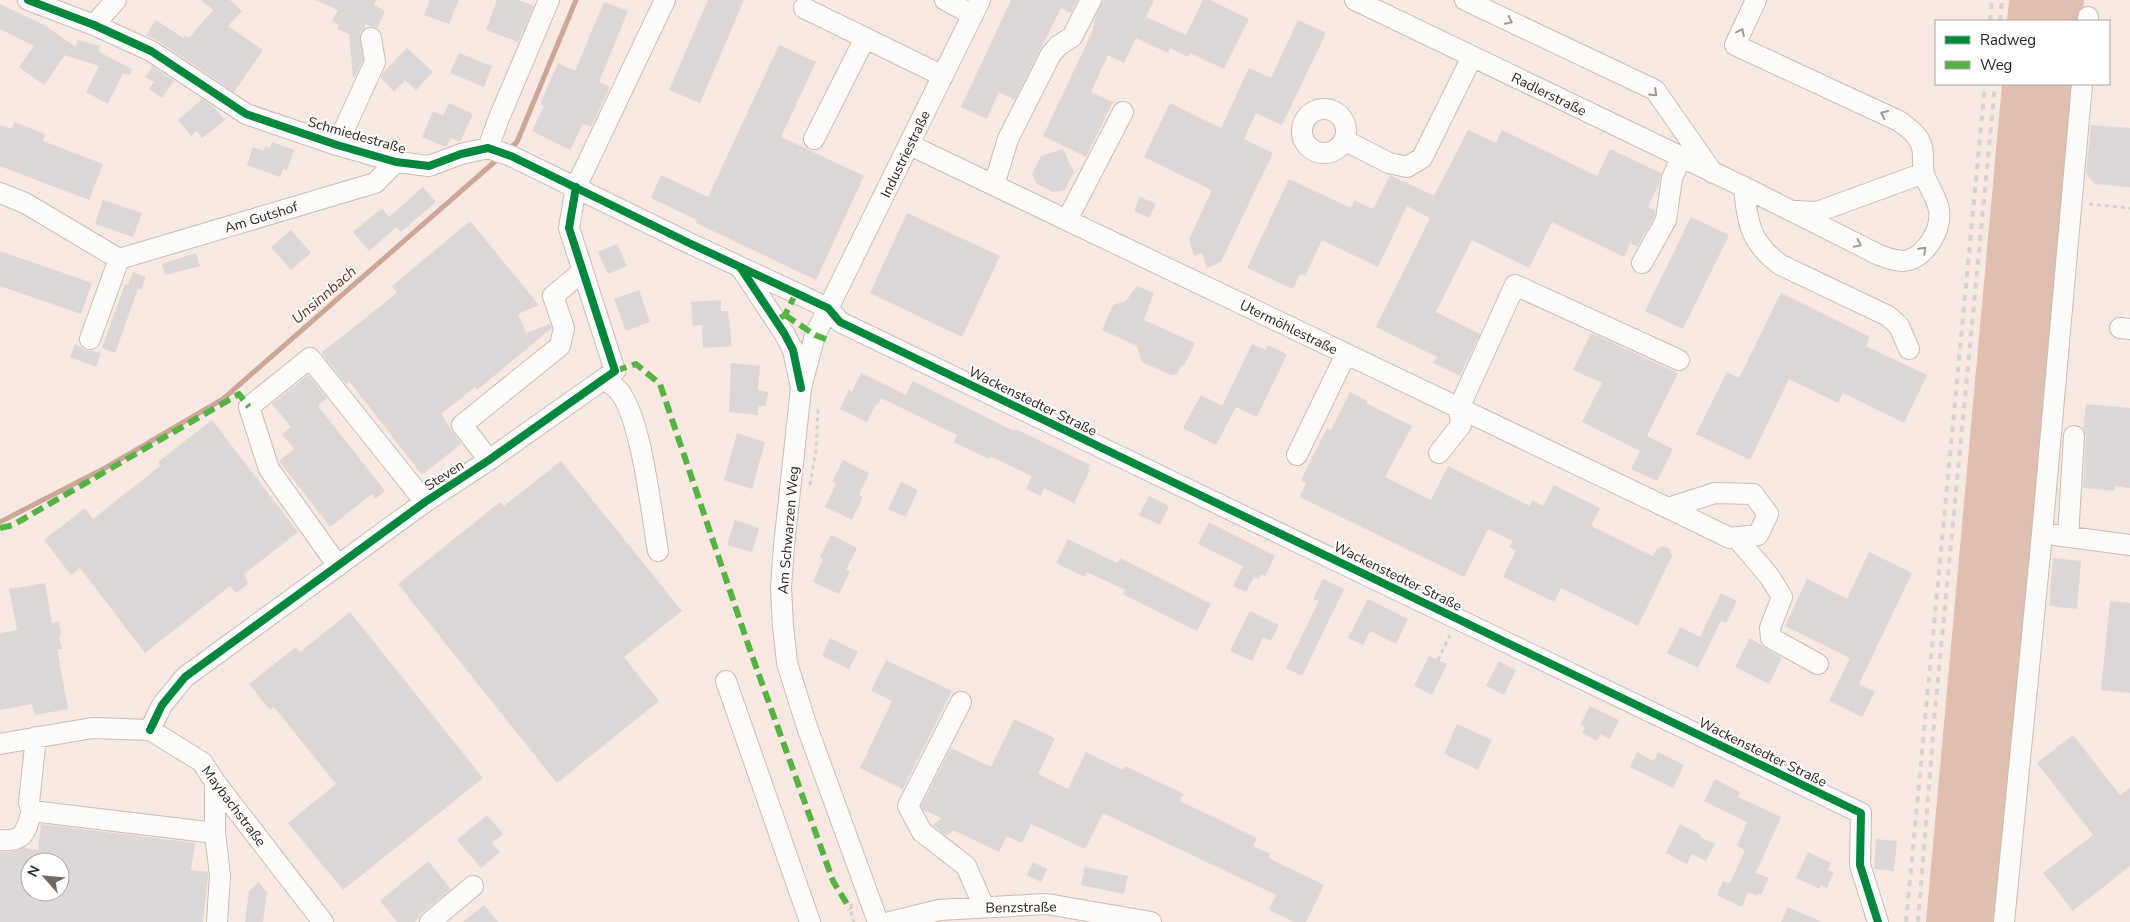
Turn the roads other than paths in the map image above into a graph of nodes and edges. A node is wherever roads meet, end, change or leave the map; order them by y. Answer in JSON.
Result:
{"nodes":[{"id":1,"x":28,"y":0,"type":"edge"},
{"id":2,"x":116,"y":0,"type":"edge"},
{"id":3,"x":550,"y":0,"type":"edge"},
{"id":4,"x":665,"y":0,"type":"edge"},
{"id":5,"x":945,"y":0,"type":"edge"},
{"id":6,"x":1091,"y":0,"type":"edge"},
{"id":7,"x":1355,"y":0,"type":"edge"},
{"id":8,"x":1465,"y":0,"type":"edge"},
{"id":9,"x":1756,"y":0,"type":"edge"},
{"id":10,"x":804,"y":8,"type":"dead end"},
{"id":11,"x":976,"y":8,"type":"edge"},
{"id":12,"x":94,"y":25,"type":"junction"},
{"id":13,"x":371,"y":38,"type":"dead end"},
{"id":14,"x":865,"y":38,"type":"junction"},
{"id":15,"x":1472,"y":56,"type":"junction"},
{"id":16,"x":943,"y":76,"type":"junction"},
{"id":17,"x":2082,"y":85,"type":"edge"},
{"id":18,"x":1123,"y":112,"type":"dead end"},
{"id":19,"x":814,"y":139,"type":"dead end"},
{"id":20,"x":1344,"y":140,"type":"dead end"},
{"id":21,"x":337,"y":145,"type":"junction"},
{"id":22,"x":910,"y":145,"type":"junction"},
{"id":23,"x":498,"y":151,"type":"junction"},
{"id":24,"x":1681,"y":158,"type":"junction"},
{"id":25,"x":396,"y":162,"type":"junction"},
{"id":26,"x":1924,"y":172,"type":"junction"},
{"id":27,"x":1713,"y":173,"type":"junction"},
{"id":28,"x":994,"y":185,"type":"junction"},
{"id":29,"x":576,"y":187,"type":"junction"},
{"id":30,"x":1744,"y":187,"type":"junction"},
{"id":31,"x":0,"y":193,"type":"edge"},
{"id":32,"x":1791,"y":211,"type":"junction"},
{"id":33,"x":1068,"y":220,"type":"junction"},
{"id":34,"x":119,"y":259,"type":"junction"},
{"id":35,"x":1642,"y":263,"type":"dead end"},
{"id":36,"x":740,"y":267,"type":"junction"},
{"id":37,"x":583,"y":271,"type":"junction"},
{"id":38,"x":828,"y":308,"type":"junction"},
{"id":39,"x":90,"y":339,"type":"dead end"},
{"id":40,"x":1909,"y":349,"type":"dead end"},
{"id":41,"x":1346,"y":354,"type":"junction"},
{"id":42,"x":1679,"y":360,"type":"dead end"},
{"id":43,"x":604,"y":379,"type":"junction"},
{"id":44,"x":801,"y":388,"type":"junction"},
{"id":45,"x":1460,"y":408,"type":"junction"},
{"id":46,"x":2074,"y":436,"type":"dead end"},
{"id":47,"x":1440,"y":453,"type":"dead end"},
{"id":48,"x":1297,"y":454,"type":"dead end"},
{"id":49,"x":489,"y":460,"type":"junction"},
{"id":50,"x":425,"y":502,"type":"junction"},
{"id":51,"x":1668,"y":508,"type":"junction"},
{"id":52,"x":2042,"y":534,"type":"junction"},
{"id":53,"x":1736,"y":537,"type":"junction"},
{"id":54,"x":2068,"y":537,"type":"junction"},
{"id":55,"x":2130,"y":544,"type":"edge"},
{"id":56,"x":658,"y":551,"type":"dead end"},
{"id":57,"x":338,"y":566,"type":"junction"},
{"id":58,"x":1818,"y":664,"type":"dead end"},
{"id":59,"x":726,"y":681,"type":"dead end"},
{"id":60,"x":961,"y":702,"type":"dead end"},
{"id":61,"x":150,"y":730,"type":"junction"},
{"id":62,"x":36,"y":738,"type":"junction"},
{"id":63,"x":0,"y":744,"type":"edge"},
{"id":64,"x":215,"y":782,"type":"junction"},
{"id":65,"x":32,"y":810,"type":"junction"},
{"id":66,"x":215,"y":833,"type":"junction"},
{"id":67,"x":0,"y":840,"type":"edge"},
{"id":68,"x":474,"y":886,"type":"dead end"},
{"id":69,"x":984,"y":907,"type":"junction"},
{"id":70,"x":217,"y":922,"type":"edge"},
{"id":71,"x":323,"y":922,"type":"edge"},
{"id":72,"x":430,"y":922,"type":"edge"},
{"id":73,"x":810,"y":922,"type":"edge"},
{"id":74,"x":878,"y":922,"type":"edge"},
{"id":75,"x":890,"y":922,"type":"edge"},
{"id":76,"x":1151,"y":922,"type":"edge"},
{"id":77,"x":1878,"y":922,"type":"edge"},
{"id":78,"x":2004,"y":922,"type":"edge"}],
"edges":[{"from":1,"to":12,"type":"street","name":"Schmiedestraße"},
{"from":2,"to":12,"type":"street"},
{"from":3,"to":23,"type":"street"},
{"from":4,"to":29,"type":"street"},
{"from":5,"to":11,"type":"street"},
{"from":6,"to":28,"type":"street"},
{"from":7,"to":15,"type":"street","name":"Radlerstraße"},
{"from":8,"to":27,"type":"street","one_way":true},
{"from":26,"to":9,"type":"street","name":"Radlerstraße","one_way":true},
{"from":10,"to":14,"type":"street"},
{"from":11,"to":16,"type":"street","name":"Industriestraße"},
{"from":12,"to":21,"type":"street","name":"Schmiedestraße"},
{"from":13,"to":21,"type":"street"},
{"from":14,"to":16,"type":"street"},
{"from":14,"to":19,"type":"street"},
{"from":15,"to":20,"type":"street"},
{"from":15,"to":24,"type":"street","name":"Radlerstraße"},
{"from":16,"to":22,"type":"street","name":"Industriestraße"},
{"from":17,"to":52,"type":"street"},
{"from":18,"to":33,"type":"street"},
{"from":21,"to":25,"type":"street","name":"Schmiedestraße"},
{"from":22,"to":28,"type":"street","name":"Utermöhlestraße"},
{"from":22,"to":38,"type":"street","name":"Industriestraße"},
{"from":23,"to":25,"type":"street","name":"Schmiedestraße"},
{"from":23,"to":29,"type":"street"},
{"from":24,"to":27,"type":"street","name":"Radlerstraße"},
{"from":24,"to":35,"type":"street"},
{"from":25,"to":34,"type":"street","name":"Am Gutshof"},
{"from":26,"to":32,"type":"street"},
{"from":32,"to":26,"type":"street","name":"Radlerstraße","one_way":true},
{"from":27,"to":30,"type":"street","name":"Radlerstraße"},
{"from":28,"to":33,"type":"street","name":"Utermöhlestraße"},
{"from":29,"to":36,"type":"street"},
{"from":29,"to":37,"type":"street"},
{"from":30,"to":32,"type":"street","name":"Radlerstraße"},
{"from":30,"to":40,"type":"street"},
{"from":31,"to":34,"type":"street"},
{"from":33,"to":41,"type":"street","name":"Utermöhlestraße"},
{"from":34,"to":39,"type":"street"},
{"from":36,"to":38,"type":"street"},
{"from":36,"to":44,"type":"street"},
{"from":37,"to":43,"type":"street"},
{"from":37,"to":49,"type":"street"},
{"from":38,"to":44,"type":"street","name":"Am Schwarzen Weg"},
{"from":38,"to":77,"type":"street","name":"Wackenstedter Straße"},
{"from":41,"to":45,"type":"street","name":"Utermöhlestraße"},
{"from":41,"to":48,"type":"street"},
{"from":42,"to":45,"type":"street"},
{"from":43,"to":49,"type":"street","name":"Steven"},
{"from":43,"to":56,"type":"street"},
{"from":44,"to":74,"type":"street","name":"Am Schwarzen Weg"},
{"from":45,"to":47,"type":"street"},
{"from":45,"to":51,"type":"street","name":"Utermöhlestraße"},
{"from":46,"to":54,"type":"street"},
{"from":49,"to":50,"type":"street","name":"Steven"},
{"from":50,"to":57,"type":"street","name":"Steven"},
{"from":50,"to":57,"type":"street"},
{"from":51,"to":53,"type":"street","name":"Utermöhlestraße"},
{"from":51,"to":53,"type":"street","name":"Utermöhlestraße"},
{"from":52,"to":54,"type":"street"},
{"from":52,"to":78,"type":"street"},
{"from":53,"to":58,"type":"street"},
{"from":54,"to":55,"type":"street"},
{"from":57,"to":61,"type":"street","name":"Steven"},
{"from":59,"to":73,"type":"street"},
{"from":60,"to":69,"type":"street"},
{"from":61,"to":62,"type":"street","name":"Maybachstraße"},
{"from":61,"to":64,"type":"street","name":"Maybachstraße"},
{"from":62,"to":63,"type":"street","name":"Maybachstraße"},
{"from":62,"to":65,"type":"street"},
{"from":64,"to":66,"type":"street"},
{"from":64,"to":71,"type":"street","name":"Maybachstraße"},
{"from":65,"to":66,"type":"street"},
{"from":65,"to":67,"type":"street"},
{"from":66,"to":70,"type":"street"},
{"from":68,"to":72,"type":"street"},
{"from":69,"to":75,"type":"street","name":"Benzstraße"},
{"from":69,"to":76,"type":"street","name":"Benzstraße"}]}
